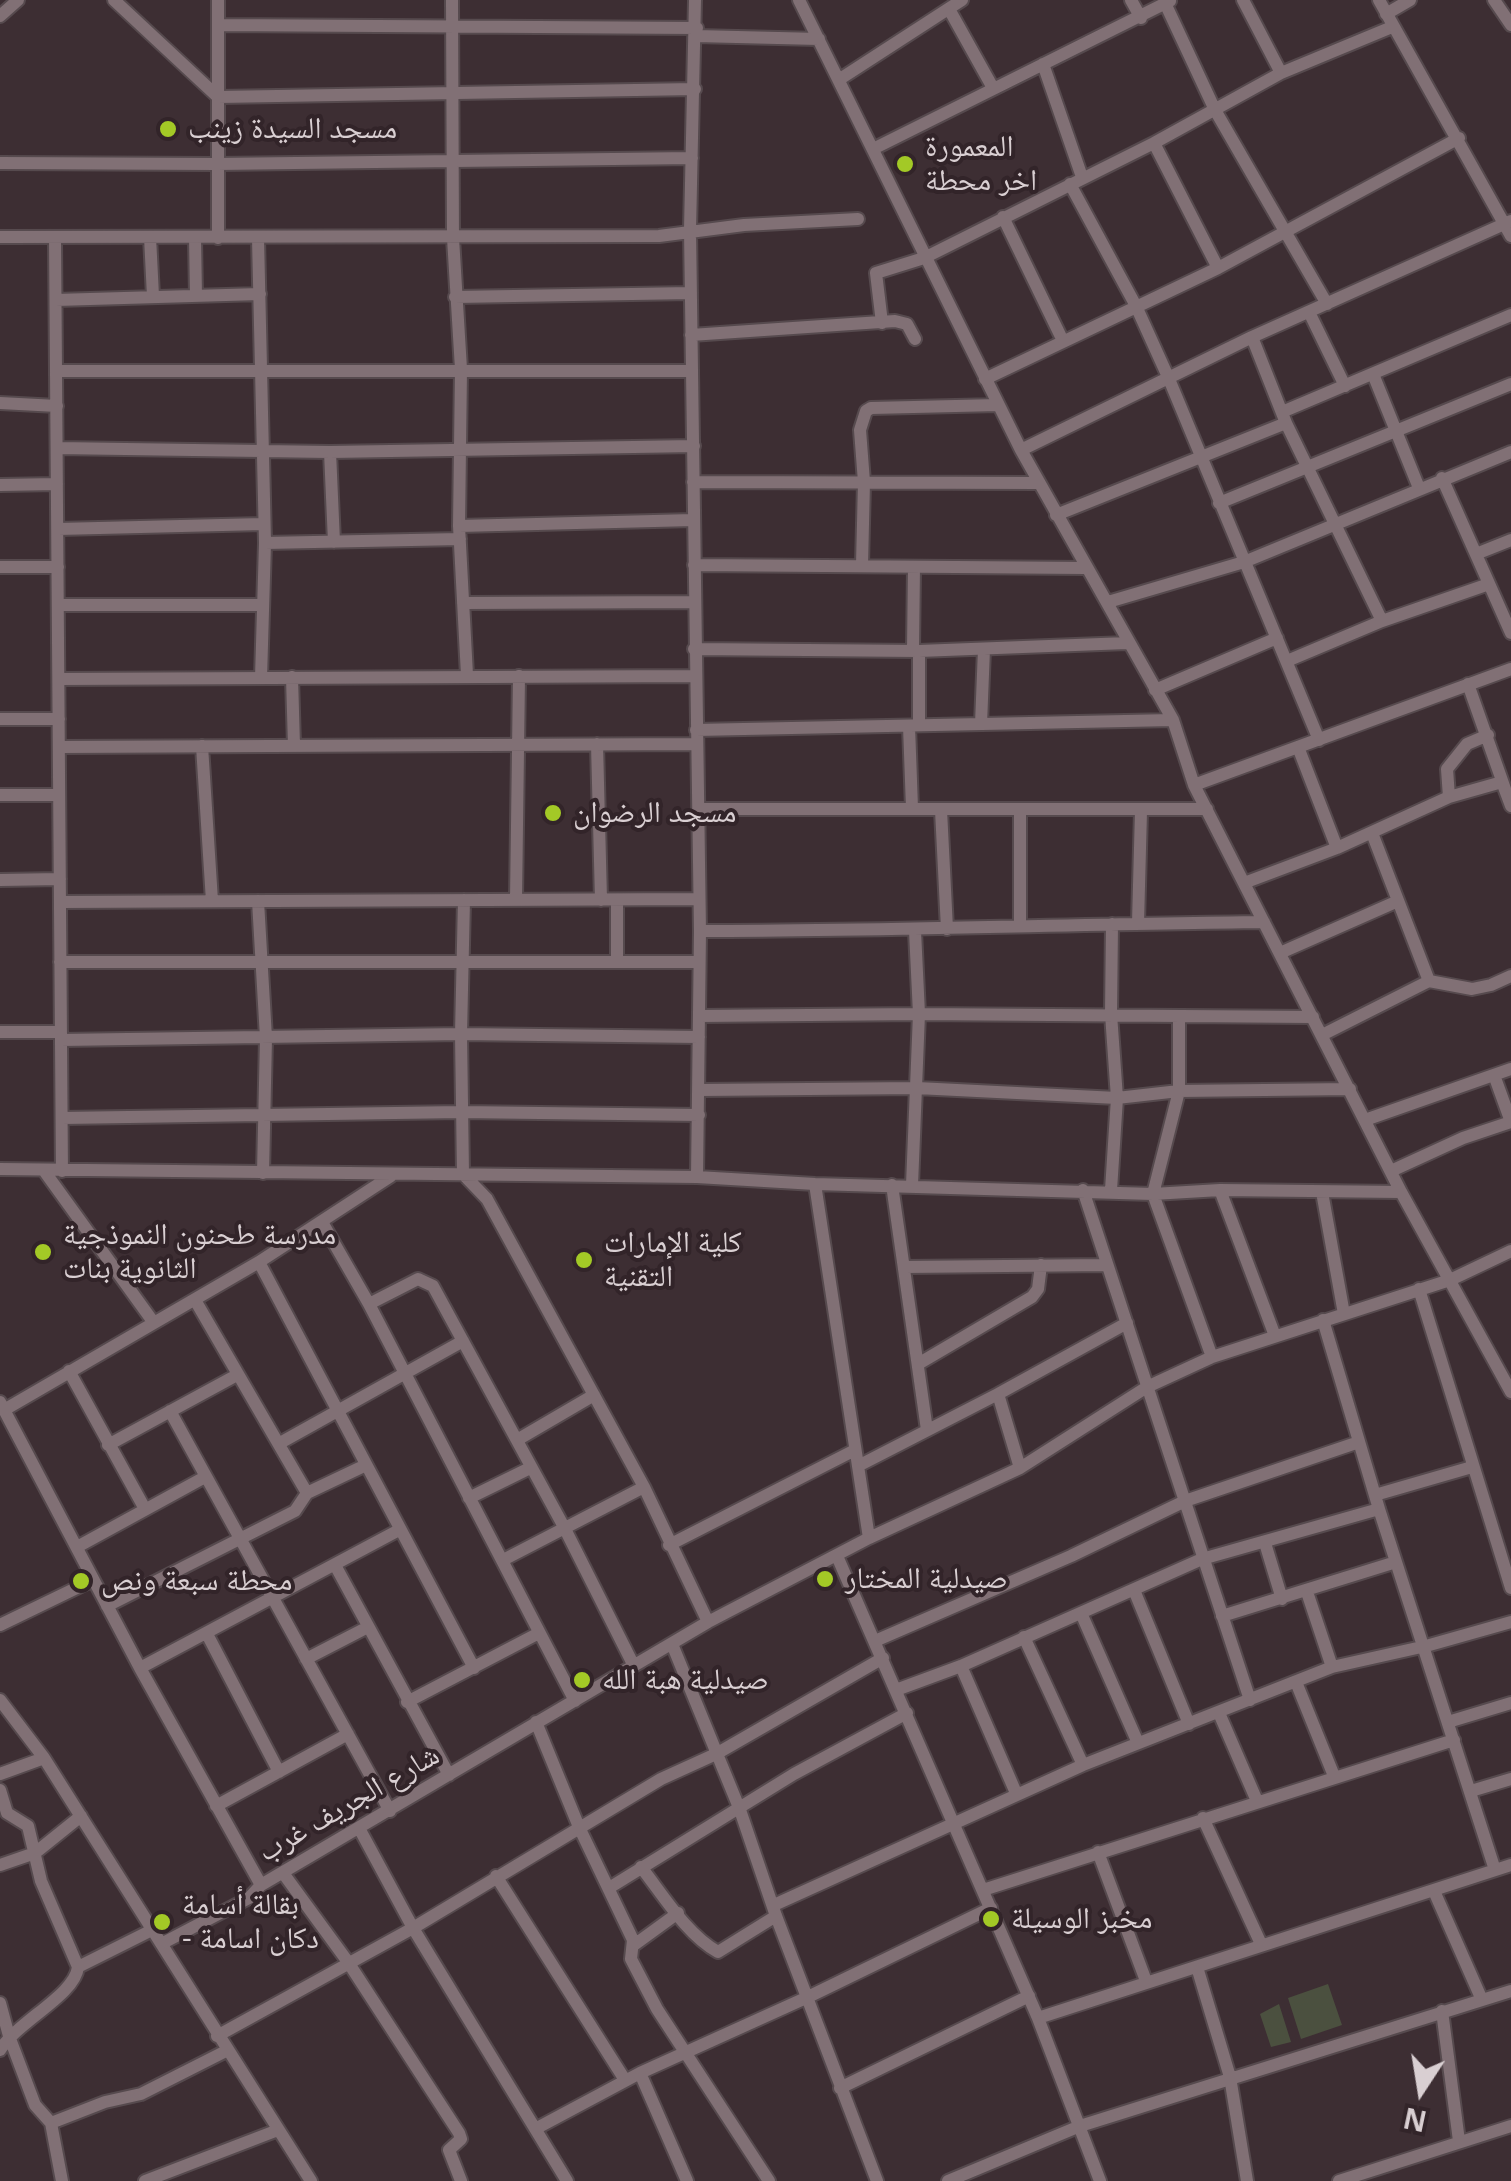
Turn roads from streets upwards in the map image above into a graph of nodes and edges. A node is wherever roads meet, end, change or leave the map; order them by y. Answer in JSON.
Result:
{"nodes":[{"id":1,"x":18,"y":0,"type":"edge"},
{"id":2,"x":114,"y":0,"type":"edge"},
{"id":3,"x":218,"y":0,"type":"edge"},
{"id":4,"x":452,"y":0,"type":"edge"},
{"id":5,"x":695,"y":0,"type":"edge"},
{"id":6,"x":799,"y":0,"type":"edge"},
{"id":7,"x":962,"y":0,"type":"edge"},
{"id":8,"x":1130,"y":0,"type":"edge"},
{"id":9,"x":1242,"y":0,"type":"edge"},
{"id":10,"x":1379,"y":0,"type":"edge"},
{"id":11,"x":1410,"y":0,"type":"edge"},
{"id":12,"x":1494,"y":0,"type":"edge"},
{"id":13,"x":1168,"y":2,"type":"edge"},
{"id":14,"x":949,"y":8,"type":"junction"},
{"id":15,"x":0,"y":16,"type":"edge"},
{"id":16,"x":1141,"y":18,"type":"junction"},
{"id":17,"x":1510,"y":20,"type":"edge"},
{"id":18,"x":1389,"y":21,"type":"junction"},
{"id":19,"x":218,"y":25,"type":"junction"},
{"id":20,"x":452,"y":28,"type":"junction"},
{"id":21,"x":696,"y":32,"type":"junction"},
{"id":22,"x":820,"y":40,"type":"junction"},
{"id":23,"x":1043,"y":64,"type":"junction"},
{"id":24,"x":1281,"y":74,"type":"junction"},
{"id":25,"x":840,"y":79,"type":"junction"},
{"id":26,"x":694,"y":88,"type":"junction"},
{"id":27,"x":993,"y":88,"type":"junction"},
{"id":28,"x":452,"y":94,"type":"junction"},
{"id":29,"x":218,"y":97,"type":"junction"},
{"id":30,"x":1214,"y":110,"type":"junction"},
{"id":31,"x":1459,"y":138,"type":"junction"},
{"id":32,"x":1154,"y":143,"type":"junction"},
{"id":33,"x":875,"y":148,"type":"junction"},
{"id":34,"x":692,"y":158,"type":"junction"},
{"id":35,"x":453,"y":161,"type":"junction"},
{"id":36,"x":0,"y":163,"type":"edge"},
{"id":37,"x":217,"y":164,"type":"junction"},
{"id":38,"x":1076,"y":180,"type":"junction"},
{"id":39,"x":1003,"y":217,"type":"junction"},
{"id":40,"x":858,"y":219,"type":"dead end"},
{"id":41,"x":1509,"y":227,"type":"edge"},
{"id":42,"x":690,"y":230,"type":"junction"},
{"id":43,"x":1286,"y":233,"type":"junction"},
{"id":44,"x":0,"y":237,"type":"edge"},
{"id":45,"x":150,"y":237,"type":"junction"},
{"id":46,"x":56,"y":238,"type":"junction"},
{"id":47,"x":195,"y":238,"type":"junction"},
{"id":48,"x":218,"y":238,"type":"junction"},
{"id":49,"x":258,"y":238,"type":"junction"},
{"id":50,"x":453,"y":238,"type":"junction"},
{"id":51,"x":924,"y":258,"type":"junction"},
{"id":52,"x":1218,"y":268,"type":"junction"},
{"id":53,"x":690,"y":293,"type":"junction"},
{"id":54,"x":260,"y":294,"type":"junction"},
{"id":55,"x":153,"y":296,"type":"junction"},
{"id":56,"x":196,"y":296,"type":"junction"},
{"id":57,"x":455,"y":297,"type":"junction"},
{"id":58,"x":56,"y":300,"type":"junction"},
{"id":59,"x":1327,"y":304,"type":"junction"},
{"id":60,"x":1136,"y":306,"type":"junction"},
{"id":61,"x":1309,"y":312,"type":"junction"},
{"id":62,"x":1511,"y":314,"type":"edge"},
{"id":63,"x":882,"y":323,"type":"junction"},
{"id":64,"x":691,"y":335,"type":"junction"},
{"id":65,"x":1252,"y":337,"type":"junction"},
{"id":66,"x":915,"y":339,"type":"dead end"},
{"id":67,"x":1063,"y":341,"type":"junction"},
{"id":68,"x":462,"y":368,"type":"junction"},
{"id":69,"x":259,"y":370,"type":"junction"},
{"id":70,"x":56,"y":371,"type":"junction"},
{"id":71,"x":692,"y":371,"type":"junction"},
{"id":72,"x":1374,"y":374,"type":"junction"},
{"id":73,"x":1169,"y":378,"type":"junction"},
{"id":74,"x":985,"y":379,"type":"junction"},
{"id":75,"x":1511,"y":384,"type":"edge"},
{"id":76,"x":1345,"y":386,"type":"junction"},
{"id":77,"x":0,"y":403,"type":"edge"},
{"id":78,"x":998,"y":405,"type":"junction"},
{"id":79,"x":57,"y":406,"type":"junction"},
{"id":80,"x":1284,"y":417,"type":"junction"},
{"id":81,"x":1394,"y":431,"type":"junction"},
{"id":82,"x":694,"y":446,"type":"junction"},
{"id":83,"x":57,"y":448,"type":"junction"},
{"id":84,"x":460,"y":448,"type":"junction"},
{"id":85,"x":1021,"y":450,"type":"junction"},
{"id":86,"x":262,"y":452,"type":"junction"},
{"id":87,"x":330,"y":452,"type":"junction"},
{"id":88,"x":1511,"y":452,"type":"edge"},
{"id":89,"x":1200,"y":458,"type":"junction"},
{"id":90,"x":1309,"y":467,"type":"junction"},
{"id":91,"x":1442,"y":478,"type":"junction"},
{"id":92,"x":694,"y":482,"type":"junction"},
{"id":93,"x":864,"y":482,"type":"junction"},
{"id":94,"x":1039,"y":483,"type":"junction"},
{"id":95,"x":0,"y":484,"type":"edge"},
{"id":96,"x":57,"y":484,"type":"junction"},
{"id":97,"x":1419,"y":488,"type":"junction"},
{"id":98,"x":1219,"y":503,"type":"junction"},
{"id":99,"x":1056,"y":515,"type":"junction"},
{"id":100,"x":693,"y":520,"type":"junction"},
{"id":101,"x":1334,"y":522,"type":"junction"},
{"id":102,"x":263,"y":524,"type":"junction"},
{"id":103,"x":58,"y":529,"type":"junction"},
{"id":104,"x":460,"y":532,"type":"junction"},
{"id":105,"x":1511,"y":540,"type":"edge"},
{"id":106,"x":265,"y":542,"type":"junction"},
{"id":107,"x":334,"y":542,"type":"junction"},
{"id":108,"x":1476,"y":554,"type":"junction"},
{"id":109,"x":1244,"y":562,"type":"junction"},
{"id":110,"x":694,"y":565,"type":"junction"},
{"id":111,"x":0,"y":566,"type":"edge"},
{"id":112,"x":862,"y":566,"type":"junction"},
{"id":113,"x":58,"y":567,"type":"junction"},
{"id":114,"x":914,"y":568,"type":"junction"},
{"id":115,"x":1086,"y":568,"type":"junction"},
{"id":116,"x":1490,"y":584,"type":"junction"},
{"id":117,"x":694,"y":602,"type":"junction"},
{"id":118,"x":1108,"y":602,"type":"junction"},
{"id":119,"x":463,"y":603,"type":"junction"},
{"id":120,"x":264,"y":605,"type":"junction"},
{"id":121,"x":58,"y":606,"type":"junction"},
{"id":122,"x":1382,"y":621,"type":"junction"},
{"id":123,"x":1511,"y":633,"type":"edge"},
{"id":124,"x":1277,"y":638,"type":"junction"},
{"id":125,"x":1127,"y":643,"type":"junction"},
{"id":126,"x":694,"y":648,"type":"junction"},
{"id":127,"x":984,"y":649,"type":"junction"},
{"id":128,"x":916,"y":650,"type":"junction"},
{"id":129,"x":1286,"y":660,"type":"junction"},
{"id":130,"x":1511,"y":669,"type":"edge"},
{"id":131,"x":467,"y":675,"type":"junction"},
{"id":132,"x":519,"y":676,"type":"junction"},
{"id":133,"x":694,"y":676,"type":"junction"},
{"id":134,"x":292,"y":677,"type":"junction"},
{"id":135,"x":262,"y":678,"type":"junction"},
{"id":136,"x":58,"y":679,"type":"junction"},
{"id":137,"x":1468,"y":684,"type":"junction"},
{"id":138,"x":1156,"y":690,"type":"junction"},
{"id":139,"x":59,"y":719,"type":"junction"},
{"id":140,"x":0,"y":720,"type":"edge"},
{"id":141,"x":1172,"y":720,"type":"junction"},
{"id":142,"x":981,"y":724,"type":"junction"},
{"id":143,"x":914,"y":725,"type":"junction"},
{"id":144,"x":1488,"y":735,"type":"junction"},
{"id":145,"x":696,"y":737,"type":"junction"},
{"id":146,"x":1319,"y":740,"type":"junction"},
{"id":147,"x":596,"y":744,"type":"junction"},
{"id":148,"x":520,"y":745,"type":"junction"},
{"id":149,"x":59,"y":746,"type":"junction"},
{"id":150,"x":202,"y":746,"type":"junction"},
{"id":151,"x":294,"y":746,"type":"junction"},
{"id":152,"x":1298,"y":747,"type":"junction"},
{"id":153,"x":1502,"y":782,"type":"junction"},
{"id":154,"x":1194,"y":785,"type":"junction"},
{"id":155,"x":0,"y":795,"type":"edge"},
{"id":156,"x":59,"y":795,"type":"junction"},
{"id":157,"x":1449,"y":797,"type":"junction"},
{"id":158,"x":1511,"y":806,"type":"edge"},
{"id":159,"x":912,"y":808,"type":"junction"},
{"id":160,"x":698,"y":809,"type":"junction"},
{"id":161,"x":941,"y":810,"type":"junction"},
{"id":162,"x":1020,"y":810,"type":"junction"},
{"id":163,"x":1207,"y":810,"type":"junction"},
{"id":164,"x":1141,"y":811,"type":"junction"},
{"id":165,"x":1372,"y":833,"type":"junction"},
{"id":166,"x":1337,"y":848,"type":"junction"},
{"id":167,"x":0,"y":880,"type":"edge"},
{"id":168,"x":60,"y":880,"type":"junction"},
{"id":169,"x":1244,"y":883,"type":"junction"},
{"id":170,"x":699,"y":899,"type":"junction"},
{"id":171,"x":464,"y":900,"type":"junction"},
{"id":172,"x":516,"y":900,"type":"junction"},
{"id":173,"x":601,"y":900,"type":"junction"},
{"id":174,"x":617,"y":900,"type":"junction"},
{"id":175,"x":212,"y":901,"type":"junction"},
{"id":176,"x":258,"y":901,"type":"junction"},
{"id":177,"x":1398,"y":901,"type":"junction"},
{"id":178,"x":60,"y":902,"type":"junction"},
{"id":179,"x":1264,"y":922,"type":"junction"},
{"id":180,"x":1138,"y":923,"type":"junction"},
{"id":181,"x":1020,"y":924,"type":"junction"},
{"id":182,"x":1112,"y":924,"type":"junction"},
{"id":183,"x":946,"y":928,"type":"junction"},
{"id":184,"x":700,"y":931,"type":"junction"},
{"id":185,"x":915,"y":931,"type":"junction"},
{"id":186,"x":1280,"y":954,"type":"junction"},
{"id":187,"x":262,"y":961,"type":"junction"},
{"id":188,"x":60,"y":962,"type":"junction"},
{"id":189,"x":464,"y":962,"type":"junction"},
{"id":190,"x":618,"y":962,"type":"junction"},
{"id":191,"x":699,"y":962,"type":"junction"},
{"id":192,"x":1511,"y":976,"type":"edge"},
{"id":193,"x":1429,"y":981,"type":"junction"},
{"id":194,"x":919,"y":1014,"type":"junction"},
{"id":195,"x":1111,"y":1014,"type":"junction"},
{"id":196,"x":699,"y":1016,"type":"junction"},
{"id":197,"x":1179,"y":1016,"type":"junction"},
{"id":198,"x":1313,"y":1017,"type":"junction"},
{"id":199,"x":0,"y":1032,"type":"edge"},
{"id":200,"x":460,"y":1034,"type":"junction"},
{"id":201,"x":1324,"y":1034,"type":"junction"},
{"id":202,"x":61,"y":1036,"type":"junction"},
{"id":203,"x":699,"y":1037,"type":"junction"},
{"id":204,"x":266,"y":1038,"type":"junction"},
{"id":205,"x":1511,"y":1068,"type":"edge"},
{"id":206,"x":1494,"y":1074,"type":"junction"},
{"id":207,"x":918,"y":1088,"type":"junction"},
{"id":208,"x":1350,"y":1089,"type":"junction"},
{"id":209,"x":700,"y":1090,"type":"junction"},
{"id":210,"x":1179,"y":1091,"type":"junction"},
{"id":211,"x":1117,"y":1098,"type":"junction"},
{"id":212,"x":462,"y":1112,"type":"junction"},
{"id":213,"x":700,"y":1114,"type":"junction"},
{"id":214,"x":1510,"y":1114,"type":"edge"},
{"id":215,"x":266,"y":1116,"type":"junction"},
{"id":216,"x":62,"y":1118,"type":"junction"},
{"id":217,"x":1366,"y":1120,"type":"junction"},
{"id":218,"x":0,"y":1169,"type":"edge"},
{"id":219,"x":62,"y":1171,"type":"junction"},
{"id":220,"x":1391,"y":1171,"type":"junction"},
{"id":221,"x":46,"y":1172,"type":"junction"},
{"id":222,"x":263,"y":1173,"type":"junction"},
{"id":223,"x":463,"y":1174,"type":"junction"},
{"id":224,"x":393,"y":1175,"type":"junction"},
{"id":225,"x":697,"y":1177,"type":"junction"},
{"id":226,"x":815,"y":1184,"type":"junction"},
{"id":227,"x":892,"y":1185,"type":"junction"},
{"id":228,"x":912,"y":1185,"type":"junction"},
{"id":229,"x":1083,"y":1190,"type":"junction"},
{"id":230,"x":1111,"y":1190,"type":"junction"},
{"id":231,"x":1220,"y":1190,"type":"junction"},
{"id":232,"x":1322,"y":1192,"type":"junction"},
{"id":233,"x":1401,"y":1192,"type":"junction"},
{"id":234,"x":1153,"y":1194,"type":"junction"},
{"id":235,"x":322,"y":1222,"type":"junction"},
{"id":236,"x":1511,"y":1251,"type":"edge"},
{"id":237,"x":260,"y":1262,"type":"junction"},
{"id":238,"x":1107,"y":1264,"type":"junction"},
{"id":239,"x":1041,"y":1265,"type":"junction"},
{"id":240,"x":904,"y":1267,"type":"junction"},
{"id":241,"x":1450,"y":1280,"type":"junction"},
{"id":242,"x":1419,"y":1289,"type":"junction"},
{"id":243,"x":195,"y":1300,"type":"junction"},
{"id":244,"x":370,"y":1304,"type":"junction"},
{"id":245,"x":1344,"y":1314,"type":"junction"},
{"id":246,"x":1323,"y":1320,"type":"junction"},
{"id":247,"x":1127,"y":1323,"type":"junction"},
{"id":248,"x":154,"y":1324,"type":"junction"},
{"id":249,"x":1275,"y":1336,"type":"junction"},
{"id":250,"x":462,"y":1341,"type":"junction"},
{"id":251,"x":1212,"y":1357,"type":"junction"},
{"id":252,"x":918,"y":1364,"type":"junction"},
{"id":253,"x":69,"y":1371,"type":"junction"},
{"id":254,"x":404,"y":1373,"type":"junction"},
{"id":255,"x":237,"y":1375,"type":"junction"},
{"id":256,"x":1147,"y":1387,"type":"junction"},
{"id":257,"x":1511,"y":1392,"type":"edge"},
{"id":258,"x":594,"y":1394,"type":"junction"},
{"id":259,"x":998,"y":1394,"type":"junction"},
{"id":260,"x":170,"y":1410,"type":"junction"},
{"id":261,"x":338,"y":1410,"type":"junction"},
{"id":262,"x":3,"y":1412,"type":"edge"},
{"id":263,"x":928,"y":1430,"type":"junction"},
{"id":264,"x":517,"y":1440,"type":"junction"},
{"id":265,"x":1359,"y":1442,"type":"junction"},
{"id":266,"x":280,"y":1443,"type":"junction"},
{"id":267,"x":108,"y":1446,"type":"junction"},
{"id":268,"x":856,"y":1450,"type":"junction"},
{"id":269,"x":366,"y":1465,"type":"junction"},
{"id":270,"x":858,"y":1466,"type":"junction"},
{"id":271,"x":1472,"y":1467,"type":"junction"},
{"id":272,"x":530,"y":1468,"type":"junction"},
{"id":273,"x":1020,"y":1468,"type":"junction"},
{"id":274,"x":205,"y":1477,"type":"junction"},
{"id":275,"x":644,"y":1488,"type":"junction"},
{"id":276,"x":307,"y":1493,"type":"junction"},
{"id":277,"x":469,"y":1498,"type":"junction"},
{"id":278,"x":1186,"y":1500,"type":"junction"},
{"id":279,"x":1377,"y":1502,"type":"junction"},
{"id":280,"x":144,"y":1509,"type":"junction"},
{"id":281,"x":564,"y":1527,"type":"junction"},
{"id":282,"x":399,"y":1530,"type":"junction"},
{"id":283,"x":241,"y":1537,"type":"junction"},
{"id":284,"x":868,"y":1538,"type":"junction"},
{"id":285,"x":669,"y":1544,"type":"junction"},
{"id":286,"x":1265,"y":1544,"type":"junction"},
{"id":287,"x":76,"y":1547,"type":"junction"},
{"id":288,"x":836,"y":1556,"type":"junction"},
{"id":289,"x":1202,"y":1559,"type":"junction"},
{"id":290,"x":503,"y":1560,"type":"junction"},
{"id":291,"x":1396,"y":1562,"type":"junction"},
{"id":292,"x":336,"y":1565,"type":"junction"},
{"id":293,"x":93,"y":1580,"type":"junction"},
{"id":294,"x":1511,"y":1588,"type":"edge"},
{"id":295,"x":1134,"y":1590,"type":"junction"},
{"id":296,"x":1307,"y":1592,"type":"junction"},
{"id":297,"x":273,"y":1598,"type":"junction"},
{"id":298,"x":1282,"y":1599,"type":"junction"},
{"id":299,"x":107,"y":1606,"type":"junction"},
{"id":300,"x":1081,"y":1613,"type":"junction"},
{"id":301,"x":1222,"y":1616,"type":"junction"},
{"id":302,"x":708,"y":1622,"type":"junction"},
{"id":303,"x":1511,"y":1622,"type":"edge"},
{"id":304,"x":0,"y":1625,"type":"edge"},
{"id":305,"x":368,"y":1628,"type":"junction"},
{"id":306,"x":538,"y":1633,"type":"junction"},
{"id":307,"x":207,"y":1634,"type":"junction"},
{"id":308,"x":1024,"y":1637,"type":"junction"},
{"id":309,"x":875,"y":1640,"type":"junction"},
{"id":310,"x":672,"y":1644,"type":"junction"},
{"id":311,"x":1426,"y":1646,"type":"junction"},
{"id":312,"x":883,"y":1658,"type":"junction"},
{"id":313,"x":306,"y":1659,"type":"junction"},
{"id":314,"x":634,"y":1666,"type":"junction"},
{"id":315,"x":961,"y":1666,"type":"junction"},
{"id":316,"x":1332,"y":1667,"type":"junction"},
{"id":317,"x":140,"y":1668,"type":"junction"},
{"id":318,"x":474,"y":1668,"type":"junction"},
{"id":319,"x":1296,"y":1682,"type":"junction"},
{"id":320,"x":896,"y":1690,"type":"junction"},
{"id":321,"x":0,"y":1700,"type":"edge"},
{"id":322,"x":1250,"y":1700,"type":"junction"},
{"id":323,"x":574,"y":1701,"type":"junction"},
{"id":324,"x":407,"y":1702,"type":"junction"},
{"id":325,"x":1511,"y":1704,"type":"edge"},
{"id":326,"x":907,"y":1713,"type":"junction"},
{"id":327,"x":1219,"y":1713,"type":"junction"},
{"id":328,"x":536,"y":1722,"type":"junction"},
{"id":329,"x":1448,"y":1722,"type":"junction"},
{"id":330,"x":1188,"y":1724,"type":"junction"},
{"id":331,"x":348,"y":1734,"type":"junction"},
{"id":332,"x":1454,"y":1740,"type":"junction"},
{"id":333,"x":1138,"y":1744,"type":"junction"},
{"id":334,"x":716,"y":1754,"type":"junction"},
{"id":335,"x":44,"y":1758,"type":"junction"},
{"id":336,"x":1082,"y":1765,"type":"junction"},
{"id":337,"x":279,"y":1772,"type":"junction"},
{"id":338,"x":0,"y":1774,"type":"edge"},
{"id":339,"x":449,"y":1775,"type":"junction"},
{"id":340,"x":1334,"y":1776,"type":"junction"},
{"id":341,"x":1511,"y":1779,"type":"edge"},
{"id":342,"x":0,"y":1790,"type":"edge"},
{"id":343,"x":1470,"y":1791,"type":"junction"},
{"id":344,"x":1016,"y":1794,"type":"junction"},
{"id":345,"x":1257,"y":1801,"type":"junction"},
{"id":346,"x":216,"y":1806,"type":"junction"},
{"id":347,"x":740,"y":1810,"type":"junction"},
{"id":348,"x":390,"y":1811,"type":"junction"},
{"id":349,"x":81,"y":1816,"type":"junction"},
{"id":350,"x":1203,"y":1818,"type":"junction"},
{"id":351,"x":953,"y":1821,"type":"junction"},
{"id":352,"x":578,"y":1826,"type":"junction"},
{"id":353,"x":359,"y":1828,"type":"junction"},
{"id":354,"x":1098,"y":1852,"type":"junction"},
{"id":355,"x":36,"y":1854,"type":"junction"},
{"id":356,"x":0,"y":1865,"type":"edge"},
{"id":357,"x":1511,"y":1865,"type":"edge"},
{"id":358,"x":641,"y":1866,"type":"junction"},
{"id":359,"x":1495,"y":1870,"type":"junction"},
{"id":360,"x":283,"y":1873,"type":"junction"},
{"id":361,"x":496,"y":1876,"type":"junction"},
{"id":362,"x":261,"y":1885,"type":"junction"},
{"id":363,"x":609,"y":1888,"type":"junction"},
{"id":364,"x":984,"y":1890,"type":"junction"},
{"id":365,"x":1434,"y":1891,"type":"junction"},
{"id":366,"x":991,"y":1908,"type":"junction"},
{"id":367,"x":774,"y":1910,"type":"junction"},
{"id":368,"x":678,"y":1913,"type":"junction"},
{"id":369,"x":413,"y":1928,"type":"junction"},
{"id":370,"x":154,"y":1929,"type":"junction"},
{"id":371,"x":163,"y":1944,"type":"junction"},
{"id":372,"x":1261,"y":1944,"type":"junction"},
{"id":373,"x":634,"y":1945,"type":"junction"},
{"id":374,"x":348,"y":1962,"type":"junction"},
{"id":375,"x":78,"y":1967,"type":"junction"},
{"id":376,"x":1197,"y":1967,"type":"junction"},
{"id":377,"x":1146,"y":1981,"type":"junction"},
{"id":378,"x":1511,"y":1992,"type":"edge"},
{"id":379,"x":1029,"y":1996,"type":"junction"},
{"id":380,"x":808,"y":1998,"type":"junction"},
{"id":381,"x":1482,"y":2000,"type":"junction"},
{"id":382,"x":0,"y":2003,"type":"edge"},
{"id":383,"x":1442,"y":2011,"type":"junction"},
{"id":384,"x":1038,"y":2018,"type":"junction"},
{"id":385,"x":9,"y":2036,"type":"junction"},
{"id":386,"x":217,"y":2036,"type":"junction"},
{"id":387,"x":0,"y":2050,"type":"edge"},
{"id":388,"x":226,"y":2051,"type":"junction"},
{"id":389,"x":685,"y":2052,"type":"junction"},
{"id":390,"x":640,"y":2072,"type":"junction"},
{"id":391,"x":1230,"y":2078,"type":"junction"},
{"id":392,"x":626,"y":2080,"type":"junction"},
{"id":393,"x":840,"y":2088,"type":"junction"},
{"id":394,"x":51,"y":2123,"type":"junction"},
{"id":395,"x":1080,"y":2126,"type":"junction"},
{"id":396,"x":1511,"y":2126,"type":"edge"},
{"id":397,"x":538,"y":2128,"type":"junction"},
{"id":398,"x":278,"y":2130,"type":"junction"},
{"id":399,"x":1460,"y":2141,"type":"junction"},
{"id":400,"x":981,"y":2174,"type":"edge"},
{"id":401,"x":309,"y":2178,"type":"edge"},
{"id":402,"x":62,"y":2181,"type":"edge"},
{"id":403,"x":145,"y":2181,"type":"edge"},
{"id":404,"x":291,"y":2181,"type":"edge"},
{"id":405,"x":462,"y":2181,"type":"edge"},
{"id":406,"x":567,"y":2181,"type":"edge"},
{"id":407,"x":687,"y":2181,"type":"edge"},
{"id":408,"x":768,"y":2181,"type":"edge"},
{"id":409,"x":877,"y":2181,"type":"edge"},
{"id":410,"x":948,"y":2181,"type":"edge"},
{"id":411,"x":1100,"y":2181,"type":"edge"},
{"id":412,"x":1248,"y":2181,"type":"edge"},
{"id":413,"x":1339,"y":2181,"type":"edge"}],
"edges":[{"from":1,"to":15,"type":"street"},
{"from":2,"to":29,"type":"street"},
{"from":3,"to":19,"type":"street"},
{"from":4,"to":20,"type":"street"},
{"from":5,"to":21,"type":"street"},
{"from":6,"to":22,"type":"street"},
{"from":7,"to":14,"type":"street"},
{"from":8,"to":16,"type":"street"},
{"from":9,"to":24,"type":"street"},
{"from":10,"to":18,"type":"street"},
{"from":11,"to":18,"type":"street"},
{"from":12,"to":17,"type":"street"},
{"from":13,"to":16,"type":"street"},
{"from":13,"to":30,"type":"street"},
{"from":14,"to":25,"type":"street"},
{"from":14,"to":27,"type":"street"},
{"from":16,"to":23,"type":"street"},
{"from":18,"to":24,"type":"street"},
{"from":18,"to":31,"type":"street"},
{"from":19,"to":20,"type":"street"},
{"from":19,"to":29,"type":"street"},
{"from":20,"to":21,"type":"street"},
{"from":20,"to":28,"type":"street"},
{"from":21,"to":22,"type":"street"},
{"from":21,"to":26,"type":"street"},
{"from":22,"to":25,"type":"street"},
{"from":23,"to":27,"type":"street"},
{"from":23,"to":38,"type":"street"},
{"from":24,"to":30,"type":"street"},
{"from":25,"to":33,"type":"street"},
{"from":26,"to":28,"type":"street"},
{"from":26,"to":34,"type":"street"},
{"from":27,"to":33,"type":"street"},
{"from":28,"to":29,"type":"street"},
{"from":28,"to":35,"type":"street"},
{"from":29,"to":37,"type":"street"},
{"from":30,"to":32,"type":"street"},
{"from":30,"to":43,"type":"street"},
{"from":31,"to":41,"type":"street"},
{"from":31,"to":43,"type":"street"},
{"from":32,"to":38,"type":"street"},
{"from":32,"to":52,"type":"street"},
{"from":33,"to":51,"type":"street"},
{"from":34,"to":35,"type":"street"},
{"from":34,"to":42,"type":"street"},
{"from":35,"to":37,"type":"street"},
{"from":35,"to":50,"type":"street"},
{"from":36,"to":37,"type":"street"},
{"from":37,"to":48,"type":"street"},
{"from":38,"to":39,"type":"street"},
{"from":38,"to":60,"type":"street"},
{"from":39,"to":51,"type":"street"},
{"from":39,"to":67,"type":"street"},
{"from":40,"to":42,"type":"street"},
{"from":41,"to":59,"type":"street"},
{"from":42,"to":50,"type":"street"},
{"from":42,"to":53,"type":"street"},
{"from":43,"to":52,"type":"street"},
{"from":43,"to":59,"type":"street"},
{"from":44,"to":46,"type":"street"},
{"from":45,"to":46,"type":"street"},
{"from":45,"to":47,"type":"street"},
{"from":45,"to":55,"type":"street"},
{"from":46,"to":58,"type":"street"},
{"from":47,"to":48,"type":"street"},
{"from":47,"to":56,"type":"street"},
{"from":48,"to":49,"type":"street"},
{"from":49,"to":50,"type":"street"},
{"from":49,"to":54,"type":"street"},
{"from":50,"to":57,"type":"street"},
{"from":51,"to":63,"type":"street"},
{"from":51,"to":74,"type":"street"},
{"from":52,"to":60,"type":"street"},
{"from":53,"to":57,"type":"street"},
{"from":53,"to":64,"type":"street"},
{"from":54,"to":56,"type":"street"},
{"from":54,"to":69,"type":"street"},
{"from":55,"to":56,"type":"street"},
{"from":55,"to":58,"type":"street"},
{"from":57,"to":68,"type":"street"},
{"from":58,"to":70,"type":"street"},
{"from":59,"to":61,"type":"street"},
{"from":60,"to":67,"type":"street"},
{"from":60,"to":73,"type":"street"},
{"from":61,"to":65,"type":"street"},
{"from":61,"to":76,"type":"street"},
{"from":62,"to":72,"type":"street"},
{"from":63,"to":64,"type":"street"},
{"from":63,"to":66,"type":"street"},
{"from":64,"to":71,"type":"street"},
{"from":65,"to":73,"type":"street"},
{"from":65,"to":80,"type":"street"},
{"from":67,"to":74,"type":"street"},
{"from":68,"to":69,"type":"street"},
{"from":68,"to":71,"type":"street"},
{"from":68,"to":84,"type":"street"},
{"from":69,"to":70,"type":"street"},
{"from":69,"to":86,"type":"street"},
{"from":70,"to":79,"type":"street"},
{"from":71,"to":82,"type":"street"},
{"from":72,"to":76,"type":"street"},
{"from":72,"to":81,"type":"street"},
{"from":73,"to":85,"type":"street"},
{"from":73,"to":89,"type":"street"},
{"from":74,"to":78,"type":"street"},
{"from":75,"to":81,"type":"street"},
{"from":76,"to":80,"type":"street"},
{"from":77,"to":79,"type":"street"},
{"from":78,"to":85,"type":"street"},
{"from":78,"to":93,"type":"street"},
{"from":79,"to":83,"type":"street"},
{"from":80,"to":89,"type":"street"},
{"from":80,"to":90,"type":"street"},
{"from":81,"to":90,"type":"street"},
{"from":81,"to":97,"type":"street"},
{"from":82,"to":84,"type":"street"},
{"from":82,"to":92,"type":"street"},
{"from":83,"to":86,"type":"street"},
{"from":83,"to":96,"type":"street"},
{"from":84,"to":87,"type":"street"},
{"from":84,"to":104,"type":"street"},
{"from":85,"to":94,"type":"street"},
{"from":86,"to":87,"type":"street"},
{"from":86,"to":102,"type":"street"},
{"from":87,"to":107,"type":"street"},
{"from":88,"to":91,"type":"street"},
{"from":89,"to":98,"type":"street"},
{"from":89,"to":99,"type":"street"},
{"from":90,"to":98,"type":"street"},
{"from":90,"to":101,"type":"street"},
{"from":91,"to":97,"type":"street"},
{"from":91,"to":108,"type":"street"},
{"from":92,"to":93,"type":"street"},
{"from":92,"to":100,"type":"street"},
{"from":93,"to":94,"type":"street"},
{"from":93,"to":112,"type":"street"},
{"from":94,"to":99,"type":"street"},
{"from":95,"to":96,"type":"street"},
{"from":96,"to":103,"type":"street"},
{"from":97,"to":101,"type":"street"},
{"from":98,"to":109,"type":"street"},
{"from":99,"to":115,"type":"street"},
{"from":100,"to":104,"type":"street"},
{"from":100,"to":110,"type":"street"},
{"from":101,"to":109,"type":"street"},
{"from":101,"to":122,"type":"street"},
{"from":102,"to":103,"type":"street"},
{"from":102,"to":106,"type":"street"},
{"from":103,"to":113,"type":"street"},
{"from":104,"to":107,"type":"street"},
{"from":104,"to":119,"type":"street"},
{"from":105,"to":108,"type":"street"},
{"from":106,"to":107,"type":"street"},
{"from":106,"to":120,"type":"street"},
{"from":108,"to":116,"type":"street"},
{"from":109,"to":118,"type":"street"},
{"from":109,"to":124,"type":"street"},
{"from":110,"to":112,"type":"street"},
{"from":110,"to":117,"type":"street"},
{"from":111,"to":113,"type":"street"},
{"from":112,"to":114,"type":"street"},
{"from":113,"to":121,"type":"street"},
{"from":114,"to":115,"type":"street"},
{"from":114,"to":128,"type":"street"},
{"from":115,"to":118,"type":"street"},
{"from":116,"to":122,"type":"street"},
{"from":116,"to":123,"type":"street"},
{"from":117,"to":119,"type":"street"},
{"from":117,"to":126,"type":"street"},
{"from":118,"to":125,"type":"street"},
{"from":119,"to":131,"type":"street"},
{"from":120,"to":121,"type":"street"},
{"from":120,"to":135,"type":"street"},
{"from":121,"to":136,"type":"street"},
{"from":122,"to":129,"type":"street"},
{"from":124,"to":129,"type":"street"},
{"from":124,"to":138,"type":"street"},
{"from":125,"to":127,"type":"street"},
{"from":125,"to":138,"type":"street"},
{"from":126,"to":128,"type":"street"},
{"from":126,"to":133,"type":"street"},
{"from":127,"to":128,"type":"street"},
{"from":127,"to":142,"type":"street"},
{"from":128,"to":143,"type":"street"},
{"from":129,"to":146,"type":"street"},
{"from":130,"to":137,"type":"street"},
{"from":131,"to":132,"type":"street"},
{"from":131,"to":134,"type":"street"},
{"from":132,"to":133,"type":"street"},
{"from":132,"to":148,"type":"street"},
{"from":133,"to":145,"type":"street"},
{"from":134,"to":135,"type":"street"},
{"from":134,"to":151,"type":"street"},
{"from":135,"to":136,"type":"street"},
{"from":136,"to":139,"type":"street"},
{"from":137,"to":144,"type":"street"},
{"from":137,"to":146,"type":"street"},
{"from":138,"to":141,"type":"street"},
{"from":139,"to":140,"type":"street"},
{"from":139,"to":149,"type":"street"},
{"from":141,"to":142,"type":"street"},
{"from":141,"to":154,"type":"street"},
{"from":142,"to":143,"type":"street"},
{"from":143,"to":145,"type":"street"},
{"from":143,"to":159,"type":"street"},
{"from":144,"to":153,"type":"street"},
{"from":144,"to":157,"type":"street"},
{"from":145,"to":147,"type":"street"},
{"from":145,"to":160,"type":"street"},
{"from":146,"to":152,"type":"street"},
{"from":147,"to":148,"type":"street"},
{"from":147,"to":173,"type":"street"},
{"from":148,"to":151,"type":"street"},
{"from":148,"to":172,"type":"street"},
{"from":149,"to":150,"type":"street"},
{"from":149,"to":156,"type":"street"},
{"from":150,"to":151,"type":"street"},
{"from":150,"to":175,"type":"street"},
{"from":152,"to":154,"type":"street"},
{"from":152,"to":166,"type":"street"},
{"from":153,"to":157,"type":"street"},
{"from":153,"to":158,"type":"street"},
{"from":154,"to":163,"type":"street"},
{"from":155,"to":156,"type":"street"},
{"from":156,"to":168,"type":"street"},
{"from":157,"to":165,"type":"street"},
{"from":159,"to":160,"type":"street"},
{"from":159,"to":161,"type":"street"},
{"from":160,"to":170,"type":"street"},
{"from":161,"to":162,"type":"street"},
{"from":161,"to":183,"type":"street"},
{"from":162,"to":164,"type":"street"},
{"from":162,"to":181,"type":"street"},
{"from":163,"to":164,"type":"street"},
{"from":163,"to":169,"type":"street"},
{"from":164,"to":180,"type":"street"},
{"from":165,"to":166,"type":"street"},
{"from":165,"to":177,"type":"street"},
{"from":166,"to":169,"type":"street"},
{"from":167,"to":168,"type":"street"},
{"from":168,"to":178,"type":"street"},
{"from":169,"to":179,"type":"street"},
{"from":170,"to":174,"type":"street"},
{"from":170,"to":184,"type":"street"},
{"from":171,"to":172,"type":"street"},
{"from":171,"to":176,"type":"street"},
{"from":171,"to":189,"type":"street"},
{"from":172,"to":173,"type":"street"},
{"from":173,"to":174,"type":"street"},
{"from":174,"to":190,"type":"street"},
{"from":175,"to":176,"type":"street"},
{"from":175,"to":178,"type":"street"},
{"from":176,"to":187,"type":"street"},
{"from":177,"to":186,"type":"street"},
{"from":177,"to":193,"type":"street"},
{"from":178,"to":188,"type":"street"},
{"from":179,"to":180,"type":"street"},
{"from":179,"to":186,"type":"street"},
{"from":180,"to":182,"type":"street"},
{"from":181,"to":182,"type":"street"},
{"from":181,"to":183,"type":"street"},
{"from":182,"to":195,"type":"street"},
{"from":183,"to":185,"type":"street"},
{"from":184,"to":185,"type":"street"},
{"from":184,"to":191,"type":"street"},
{"from":185,"to":194,"type":"street"},
{"from":186,"to":198,"type":"street"},
{"from":187,"to":188,"type":"street"},
{"from":187,"to":189,"type":"street"},
{"from":187,"to":204,"type":"street"},
{"from":188,"to":202,"type":"street"},
{"from":189,"to":190,"type":"street"},
{"from":189,"to":200,"type":"street"},
{"from":190,"to":191,"type":"street"},
{"from":191,"to":196,"type":"street"},
{"from":192,"to":193,"type":"street"},
{"from":193,"to":201,"type":"street"},
{"from":194,"to":195,"type":"street"},
{"from":194,"to":196,"type":"street"},
{"from":194,"to":207,"type":"street"},
{"from":195,"to":197,"type":"street"},
{"from":195,"to":211,"type":"street"},
{"from":196,"to":203,"type":"street"},
{"from":197,"to":198,"type":"street"},
{"from":197,"to":210,"type":"street"},
{"from":198,"to":201,"type":"street"},
{"from":199,"to":202,"type":"street"},
{"from":200,"to":203,"type":"street"},
{"from":200,"to":204,"type":"street"},
{"from":200,"to":212,"type":"street"},
{"from":201,"to":208,"type":"street"},
{"from":202,"to":204,"type":"street"},
{"from":202,"to":216,"type":"street"},
{"from":203,"to":209,"type":"street"},
{"from":204,"to":215,"type":"street"},
{"from":205,"to":206,"type":"street"},
{"from":206,"to":214,"type":"street"},
{"from":206,"to":217,"type":"street"},
{"from":207,"to":209,"type":"street"},
{"from":207,"to":211,"type":"street"},
{"from":207,"to":228,"type":"street"},
{"from":208,"to":210,"type":"street"},
{"from":208,"to":217,"type":"street"},
{"from":209,"to":213,"type":"street"},
{"from":210,"to":211,"type":"street"},
{"from":210,"to":234,"type":"street"},
{"from":211,"to":230,"type":"street"},
{"from":212,"to":213,"type":"street"},
{"from":212,"to":215,"type":"street"},
{"from":212,"to":223,"type":"street"},
{"from":213,"to":225,"type":"street"},
{"from":214,"to":220,"type":"street"},
{"from":215,"to":216,"type":"street"},
{"from":215,"to":222,"type":"street"},
{"from":216,"to":219,"type":"street"},
{"from":217,"to":220,"type":"street"},
{"from":218,"to":221,"type":"street"},
{"from":219,"to":221,"type":"street"},
{"from":219,"to":222,"type":"street"},
{"from":220,"to":233,"type":"street"},
{"from":221,"to":248,"type":"street"},
{"from":222,"to":224,"type":"street"},
{"from":223,"to":224,"type":"street"},
{"from":223,"to":225,"type":"street"},
{"from":223,"to":258,"type":"street"},
{"from":224,"to":235,"type":"street"},
{"from":225,"to":226,"type":"street"},
{"from":226,"to":227,"type":"street"},
{"from":226,"to":268,"type":"street"},
{"from":227,"to":228,"type":"street"},
{"from":227,"to":240,"type":"street"},
{"from":228,"to":229,"type":"street"},
{"from":229,"to":230,"type":"street"},
{"from":229,"to":238,"type":"street"},
{"from":230,"to":234,"type":"street"},
{"from":231,"to":232,"type":"street"},
{"from":231,"to":234,"type":"street"},
{"from":231,"to":249,"type":"street"},
{"from":232,"to":233,"type":"street"},
{"from":232,"to":245,"type":"street"},
{"from":233,"to":241,"type":"street"},
{"from":234,"to":251,"type":"street"},
{"from":235,"to":237,"type":"street"},
{"from":235,"to":244,"type":"street"},
{"from":236,"to":241,"type":"street","name":"شارع الجريف غرب"},
{"from":237,"to":243,"type":"street"},
{"from":237,"to":261,"type":"street"},
{"from":238,"to":239,"type":"street"},
{"from":238,"to":247,"type":"street"},
{"from":239,"to":240,"type":"street"},
{"from":239,"to":252,"type":"street"},
{"from":240,"to":252,"type":"street"},
{"from":241,"to":242,"type":"street","name":"شارع الجريف غرب"},
{"from":241,"to":257,"type":"street"},
{"from":242,"to":245,"type":"street","name":"شارع الجريف غرب"},
{"from":242,"to":271,"type":"street"},
{"from":243,"to":248,"type":"street"},
{"from":243,"to":255,"type":"street"},
{"from":244,"to":250,"type":"street"},
{"from":244,"to":254,"type":"street"},
{"from":245,"to":246,"type":"street","name":"شارع الجريف غرب"},
{"from":246,"to":249,"type":"street","name":"شارع الجريف غرب"},
{"from":246,"to":265,"type":"street"},
{"from":247,"to":256,"type":"street"},
{"from":247,"to":259,"type":"street"},
{"from":248,"to":253,"type":"street"},
{"from":249,"to":251,"type":"street","name":"شارع الجريف غرب"},
{"from":250,"to":254,"type":"street"},
{"from":250,"to":264,"type":"street"},
{"from":251,"to":256,"type":"street","name":"شارع الجريف غرب"},
{"from":252,"to":263,"type":"street"},
{"from":253,"to":262,"type":"street"},
{"from":253,"to":267,"type":"street"},
{"from":254,"to":261,"type":"street"},
{"from":254,"to":277,"type":"street"},
{"from":255,"to":260,"type":"street"},
{"from":255,"to":266,"type":"street"},
{"from":256,"to":273,"type":"street","name":"شارع الجريف غرب"},
{"from":256,"to":278,"type":"street"},
{"from":258,"to":264,"type":"street"},
{"from":258,"to":275,"type":"street"},
{"from":259,"to":263,"type":"street"},
{"from":259,"to":273,"type":"street"},
{"from":260,"to":267,"type":"street"},
{"from":260,"to":274,"type":"street"},
{"from":261,"to":266,"type":"street"},
{"from":261,"to":269,"type":"street"},
{"from":262,"to":287,"type":"street","name":"شارع الجريف غرب"},
{"from":263,"to":270,"type":"street"},
{"from":264,"to":272,"type":"street"},
{"from":265,"to":278,"type":"street"},
{"from":265,"to":279,"type":"street"},
{"from":266,"to":276,"type":"street"},
{"from":267,"to":280,"type":"street"},
{"from":268,"to":270,"type":"street"},
{"from":268,"to":285,"type":"street"},
{"from":269,"to":276,"type":"street"},
{"from":269,"to":282,"type":"street"},
{"from":270,"to":284,"type":"street"},
{"from":271,"to":279,"type":"street"},
{"from":271,"to":294,"type":"street"},
{"from":272,"to":277,"type":"street"},
{"from":272,"to":281,"type":"street"},
{"from":273,"to":284,"type":"street","name":"شارع الجريف غرب"},
{"from":274,"to":280,"type":"street"},
{"from":274,"to":283,"type":"street"},
{"from":275,"to":281,"type":"street"},
{"from":275,"to":285,"type":"street"},
{"from":276,"to":283,"type":"street"},
{"from":277,"to":290,"type":"street"},
{"from":278,"to":289,"type":"street"},
{"from":278,"to":309,"type":"street"},
{"from":279,"to":286,"type":"street"},
{"from":279,"to":291,"type":"street"},
{"from":280,"to":287,"type":"street"},
{"from":281,"to":290,"type":"street"},
{"from":281,"to":314,"type":"street"},
{"from":282,"to":292,"type":"street"},
{"from":282,"to":318,"type":"street"},
{"from":283,"to":297,"type":"street"},
{"from":283,"to":299,"type":"street"},
{"from":284,"to":288,"type":"street","name":"شارع الجريف غرب"},
{"from":285,"to":302,"type":"street"},
{"from":286,"to":289,"type":"street"},
{"from":286,"to":298,"type":"street"},
{"from":287,"to":293,"type":"street","name":"شارع الجريف غرب"},
{"from":288,"to":302,"type":"street","name":"شارع الجريف غرب"},
{"from":288,"to":309,"type":"street"},
{"from":289,"to":295,"type":"street"},
{"from":289,"to":301,"type":"street"},
{"from":290,"to":306,"type":"street"},
{"from":291,"to":296,"type":"street"},
{"from":291,"to":311,"type":"street"},
{"from":292,"to":297,"type":"street"},
{"from":292,"to":305,"type":"street"},
{"from":293,"to":299,"type":"street","name":"شارع الجريف غرب"},
{"from":293,"to":304,"type":"street"},
{"from":295,"to":300,"type":"street"},
{"from":295,"to":330,"type":"street"},
{"from":296,"to":298,"type":"street"},
{"from":296,"to":316,"type":"street"},
{"from":297,"to":307,"type":"street"},
{"from":297,"to":313,"type":"street"},
{"from":298,"to":301,"type":"street"},
{"from":299,"to":317,"type":"street","name":"شارع الجريف غرب"},
{"from":300,"to":308,"type":"street"},
{"from":300,"to":333,"type":"street"},
{"from":301,"to":322,"type":"street"},
{"from":302,"to":310,"type":"street","name":"شارع الجريف غرب"},
{"from":303,"to":311,"type":"street"},
{"from":305,"to":313,"type":"street"},
{"from":305,"to":324,"type":"street"},
{"from":306,"to":318,"type":"street"},
{"from":306,"to":323,"type":"street"},
{"from":307,"to":317,"type":"street"},
{"from":307,"to":337,"type":"street"},
{"from":308,"to":315,"type":"street"},
{"from":308,"to":336,"type":"street"},
{"from":309,"to":312,"type":"street"},
{"from":310,"to":314,"type":"street","name":"شارع الجريف غرب"},
{"from":310,"to":334,"type":"street"},
{"from":311,"to":316,"type":"street"},
{"from":311,"to":329,"type":"street"},
{"from":312,"to":320,"type":"street"},
{"from":312,"to":334,"type":"street"},
{"from":313,"to":331,"type":"street"},
{"from":314,"to":323,"type":"street","name":"شارع الجريف غرب"},
{"from":315,"to":320,"type":"street"},
{"from":315,"to":344,"type":"street"},
{"from":316,"to":319,"type":"street"},
{"from":317,"to":346,"type":"street","name":"شارع الجريف غرب"},
{"from":318,"to":324,"type":"street"},
{"from":319,"to":322,"type":"street"},
{"from":319,"to":340,"type":"street"},
{"from":320,"to":326,"type":"street"},
{"from":321,"to":335,"type":"street"},
{"from":322,"to":327,"type":"street"},
{"from":323,"to":328,"type":"street","name":"شارع الجريف غرب"},
{"from":324,"to":339,"type":"street"},
{"from":325,"to":329,"type":"street"},
{"from":326,"to":347,"type":"street"},
{"from":326,"to":351,"type":"street"},
{"from":327,"to":330,"type":"street"},
{"from":327,"to":345,"type":"street"},
{"from":328,"to":339,"type":"street","name":"شارع الجريف غرب"},
{"from":328,"to":352,"type":"street"},
{"from":329,"to":332,"type":"street"},
{"from":330,"to":333,"type":"street"},
{"from":331,"to":337,"type":"street"},
{"from":331,"to":348,"type":"street"},
{"from":332,"to":340,"type":"street"},
{"from":332,"to":343,"type":"street"},
{"from":333,"to":336,"type":"street"},
{"from":334,"to":347,"type":"street"},
{"from":334,"to":352,"type":"street"},
{"from":335,"to":338,"type":"street"},
{"from":335,"to":349,"type":"street"},
{"from":336,"to":344,"type":"street"},
{"from":337,"to":346,"type":"street"},
{"from":339,"to":348,"type":"street","name":"شارع الجريف غرب"},
{"from":340,"to":345,"type":"street"},
{"from":341,"to":343,"type":"street"},
{"from":342,"to":355,"type":"street"},
{"from":343,"to":359,"type":"street"},
{"from":344,"to":351,"type":"street"},
{"from":345,"to":350,"type":"street"},
{"from":346,"to":362,"type":"street","name":"شارع الجريف غرب"},
{"from":347,"to":358,"type":"street"},
{"from":347,"to":367,"type":"street"},
{"from":348,"to":353,"type":"street","name":"شارع الجريف غرب"},
{"from":349,"to":355,"type":"street"},
{"from":349,"to":370,"type":"street"},
{"from":350,"to":354,"type":"street"},
{"from":350,"to":372,"type":"street"},
{"from":351,"to":364,"type":"street"},
{"from":351,"to":367,"type":"street"},
{"from":352,"to":361,"type":"street"},
{"from":352,"to":363,"type":"street"},
{"from":353,"to":360,"type":"street","name":"شارع الجريف غرب"},
{"from":353,"to":369,"type":"street"},
{"from":354,"to":364,"type":"street"},
{"from":354,"to":377,"type":"street"},
{"from":355,"to":356,"type":"street"},
{"from":355,"to":375,"type":"street"},
{"from":357,"to":359,"type":"street"},
{"from":358,"to":363,"type":"street"},
{"from":358,"to":368,"type":"street"},
{"from":359,"to":365,"type":"street"},
{"from":360,"to":362,"type":"street","name":"شارع الجريف غرب"},
{"from":360,"to":374,"type":"street"},
{"from":361,"to":369,"type":"street"},
{"from":361,"to":392,"type":"street"},
{"from":362,"to":371,"type":"street"},
{"from":363,"to":373,"type":"street"},
{"from":364,"to":366,"type":"street"},
{"from":365,"to":372,"type":"street"},
{"from":365,"to":381,"type":"street"},
{"from":366,"to":379,"type":"street"},
{"from":366,"to":380,"type":"street"},
{"from":367,"to":368,"type":"street"},
{"from":367,"to":380,"type":"street"},
{"from":368,"to":373,"type":"street"},
{"from":369,"to":374,"type":"street"},
{"from":369,"to":397,"type":"street"},
{"from":370,"to":371,"type":"street"},
{"from":370,"to":375,"type":"street"},
{"from":371,"to":386,"type":"street"},
{"from":372,"to":376,"type":"street"},
{"from":373,"to":389,"type":"street"},
{"from":374,"to":386,"type":"street"},
{"from":374,"to":405,"type":"street"},
{"from":375,"to":385,"type":"street"},
{"from":376,"to":377,"type":"street"},
{"from":376,"to":391,"type":"street"},
{"from":377,"to":384,"type":"street"},
{"from":378,"to":381,"type":"street"},
{"from":379,"to":384,"type":"street"},
{"from":379,"to":393,"type":"street"},
{"from":380,"to":389,"type":"street"},
{"from":380,"to":393,"type":"street"},
{"from":381,"to":383,"type":"street"},
{"from":382,"to":385,"type":"street"},
{"from":383,"to":391,"type":"street"},
{"from":383,"to":399,"type":"street"},
{"from":384,"to":395,"type":"street"},
{"from":385,"to":387,"type":"street"},
{"from":385,"to":394,"type":"street"},
{"from":386,"to":388,"type":"street"},
{"from":388,"to":394,"type":"street"},
{"from":388,"to":398,"type":"street"},
{"from":389,"to":390,"type":"street"},
{"from":389,"to":408,"type":"street"},
{"from":390,"to":392,"type":"street"},
{"from":390,"to":407,"type":"street"},
{"from":391,"to":395,"type":"street"},
{"from":391,"to":412,"type":"street"},
{"from":392,"to":397,"type":"street"},
{"from":393,"to":409,"type":"street"},
{"from":394,"to":402,"type":"street"},
{"from":395,"to":400,"type":"street"},
{"from":395,"to":411,"type":"street"},
{"from":396,"to":399,"type":"street"},
{"from":397,"to":406,"type":"street"},
{"from":398,"to":401,"type":"street"},
{"from":398,"to":403,"type":"street"},
{"from":399,"to":413,"type":"street"},
{"from":400,"to":410,"type":"street"},
{"from":401,"to":404,"type":"street"}]}
